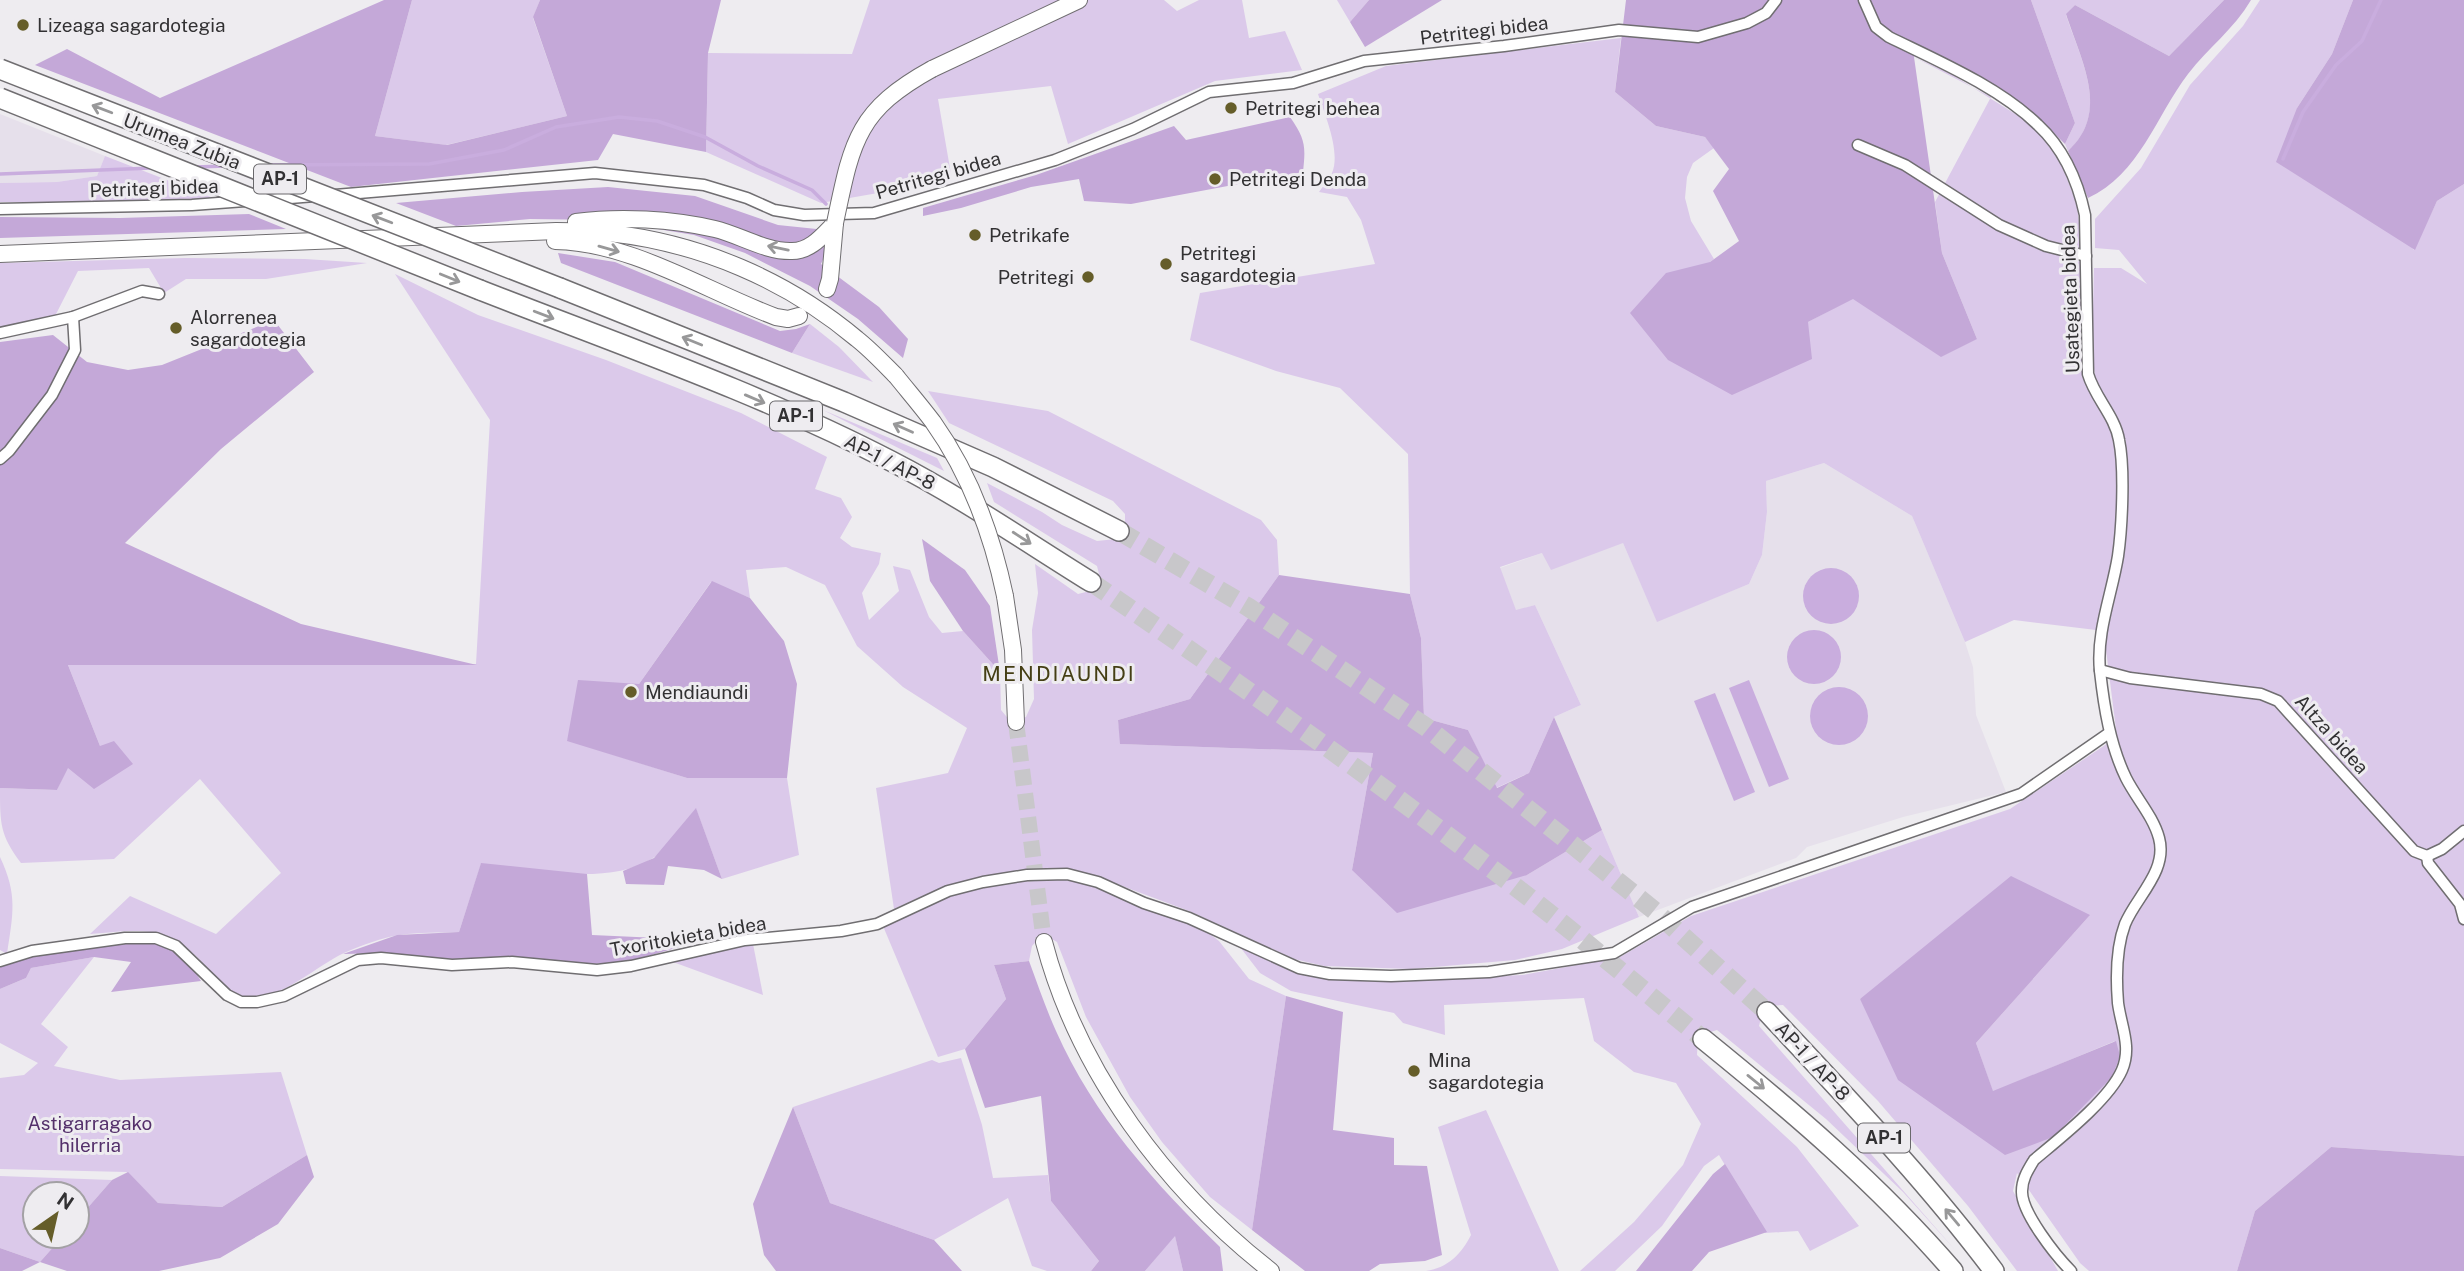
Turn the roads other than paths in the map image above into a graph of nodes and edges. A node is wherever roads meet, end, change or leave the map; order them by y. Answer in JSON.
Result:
{"nodes":[{"id":1,"x":1079,"y":0,"type":"edge"},
{"id":2,"x":1776,"y":0,"type":"edge"},
{"id":3,"x":1864,"y":0,"type":"edge"},
{"id":4,"x":0,"y":69,"type":"edge"},
{"id":5,"x":0,"y":98,"type":"edge"},
{"id":6,"x":1858,"y":145,"type":"dead end"},
{"id":7,"x":0,"y":209,"type":"edge"},
{"id":8,"x":835,"y":222,"type":"junction"},
{"id":9,"x":556,"y":231,"type":"junction"},
{"id":10,"x":493,"y":234,"type":"junction"},
{"id":11,"x":0,"y":254,"type":"edge"},
{"id":12,"x":2086,"y":256,"type":"junction"},
{"id":13,"x":560,"y":288,"type":"joint"},
{"id":14,"x":827,"y":289,"type":"dead end"},
{"id":15,"x":480,"y":290,"type":"joint"},
{"id":16,"x":159,"y":294,"type":"dead end"},
{"id":17,"x":799,"y":316,"type":"dead end"},
{"id":18,"x":72,"y":317,"type":"junction"},
{"id":19,"x":0,"y":333,"type":"edge"},
{"id":20,"x":0,"y":459,"type":"edge"},
{"id":21,"x":1119,"y":531,"type":"tunnel mouth"},
{"id":22,"x":1091,"y":582,"type":"tunnel mouth"},
{"id":23,"x":2100,"y":670,"type":"junction"},
{"id":24,"x":1016,"y":722,"type":"tunnel mouth"},
{"id":25,"x":2109,"y":733,"type":"junction"},
{"id":26,"x":2464,"y":831,"type":"edge"},
{"id":27,"x":2427,"y":856,"type":"junction"},
{"id":28,"x":2464,"y":919,"type":"edge"},
{"id":29,"x":1044,"y":942,"type":"tunnel mouth"},
{"id":30,"x":0,"y":961,"type":"edge"},
{"id":31,"x":1767,"y":1012,"type":"tunnel mouth"},
{"id":32,"x":1703,"y":1040,"type":"tunnel mouth"},
{"id":33,"x":1271,"y":1271,"type":"edge"},
{"id":34,"x":1953,"y":1271,"type":"edge"},
{"id":35,"x":1994,"y":1271,"type":"edge"},
{"id":36,"x":2071,"y":1271,"type":"edge"}],
"edges":[{"from":1,"to":8,"type":"main road","bridge":true},
{"from":2,"to":7,"type":"street","name":"Petritegi bidea"},
{"from":3,"to":12,"type":"street","name":"Usategieta bidea"},
{"from":13,"to":4,"type":"highway","name":"Urumea Zubia","number":"AP-1","one_way":true,"bridge":true},
{"from":5,"to":15,"type":"highway","name":"Urumea Zubia","number":"AP-1","one_way":true,"bridge":true},
{"from":6,"to":12,"type":"street"},
{"from":8,"to":9,"type":"main road","one_way":true},
{"from":8,"to":14,"type":"main road"},
{"from":9,"to":10,"type":"main road"},
{"from":9,"to":24,"type":"main road","bridge":true},
{"from":10,"to":11,"type":"main road"},
{"from":10,"to":17,"type":"main road","one_way":true},
{"from":12,"to":23,"type":"street","name":"Usategieta bidea"},
{"from":21,"to":13,"type":"highway","name":"AP-1 / AP-8","number":"AP-1","one_way":true},
{"from":15,"to":22,"type":"highway","name":"AP-1 / AP-8","number":"AP-1","one_way":true},
{"from":16,"to":18,"type":"street"},
{"from":18,"to":19,"type":"street"},
{"from":18,"to":20,"type":"street"},
{"from":23,"to":25,"type":"street","name":"Usategieta bidea"},
{"from":23,"to":27,"type":"street","name":"Altza bidea"},
{"from":25,"to":30,"type":"street","name":"Txoritokieta bidea"},
{"from":25,"to":36,"type":"street","name":"Usategieta bidea"},
{"from":26,"to":27,"type":"street"},
{"from":27,"to":28,"type":"street"},
{"from":29,"to":33,"type":"main road"},
{"from":35,"to":31,"type":"highway","name":"AP-1 / AP-8","number":"AP-1","one_way":true},
{"from":32,"to":34,"type":"highway","number":"AP-1","one_way":true}]}
